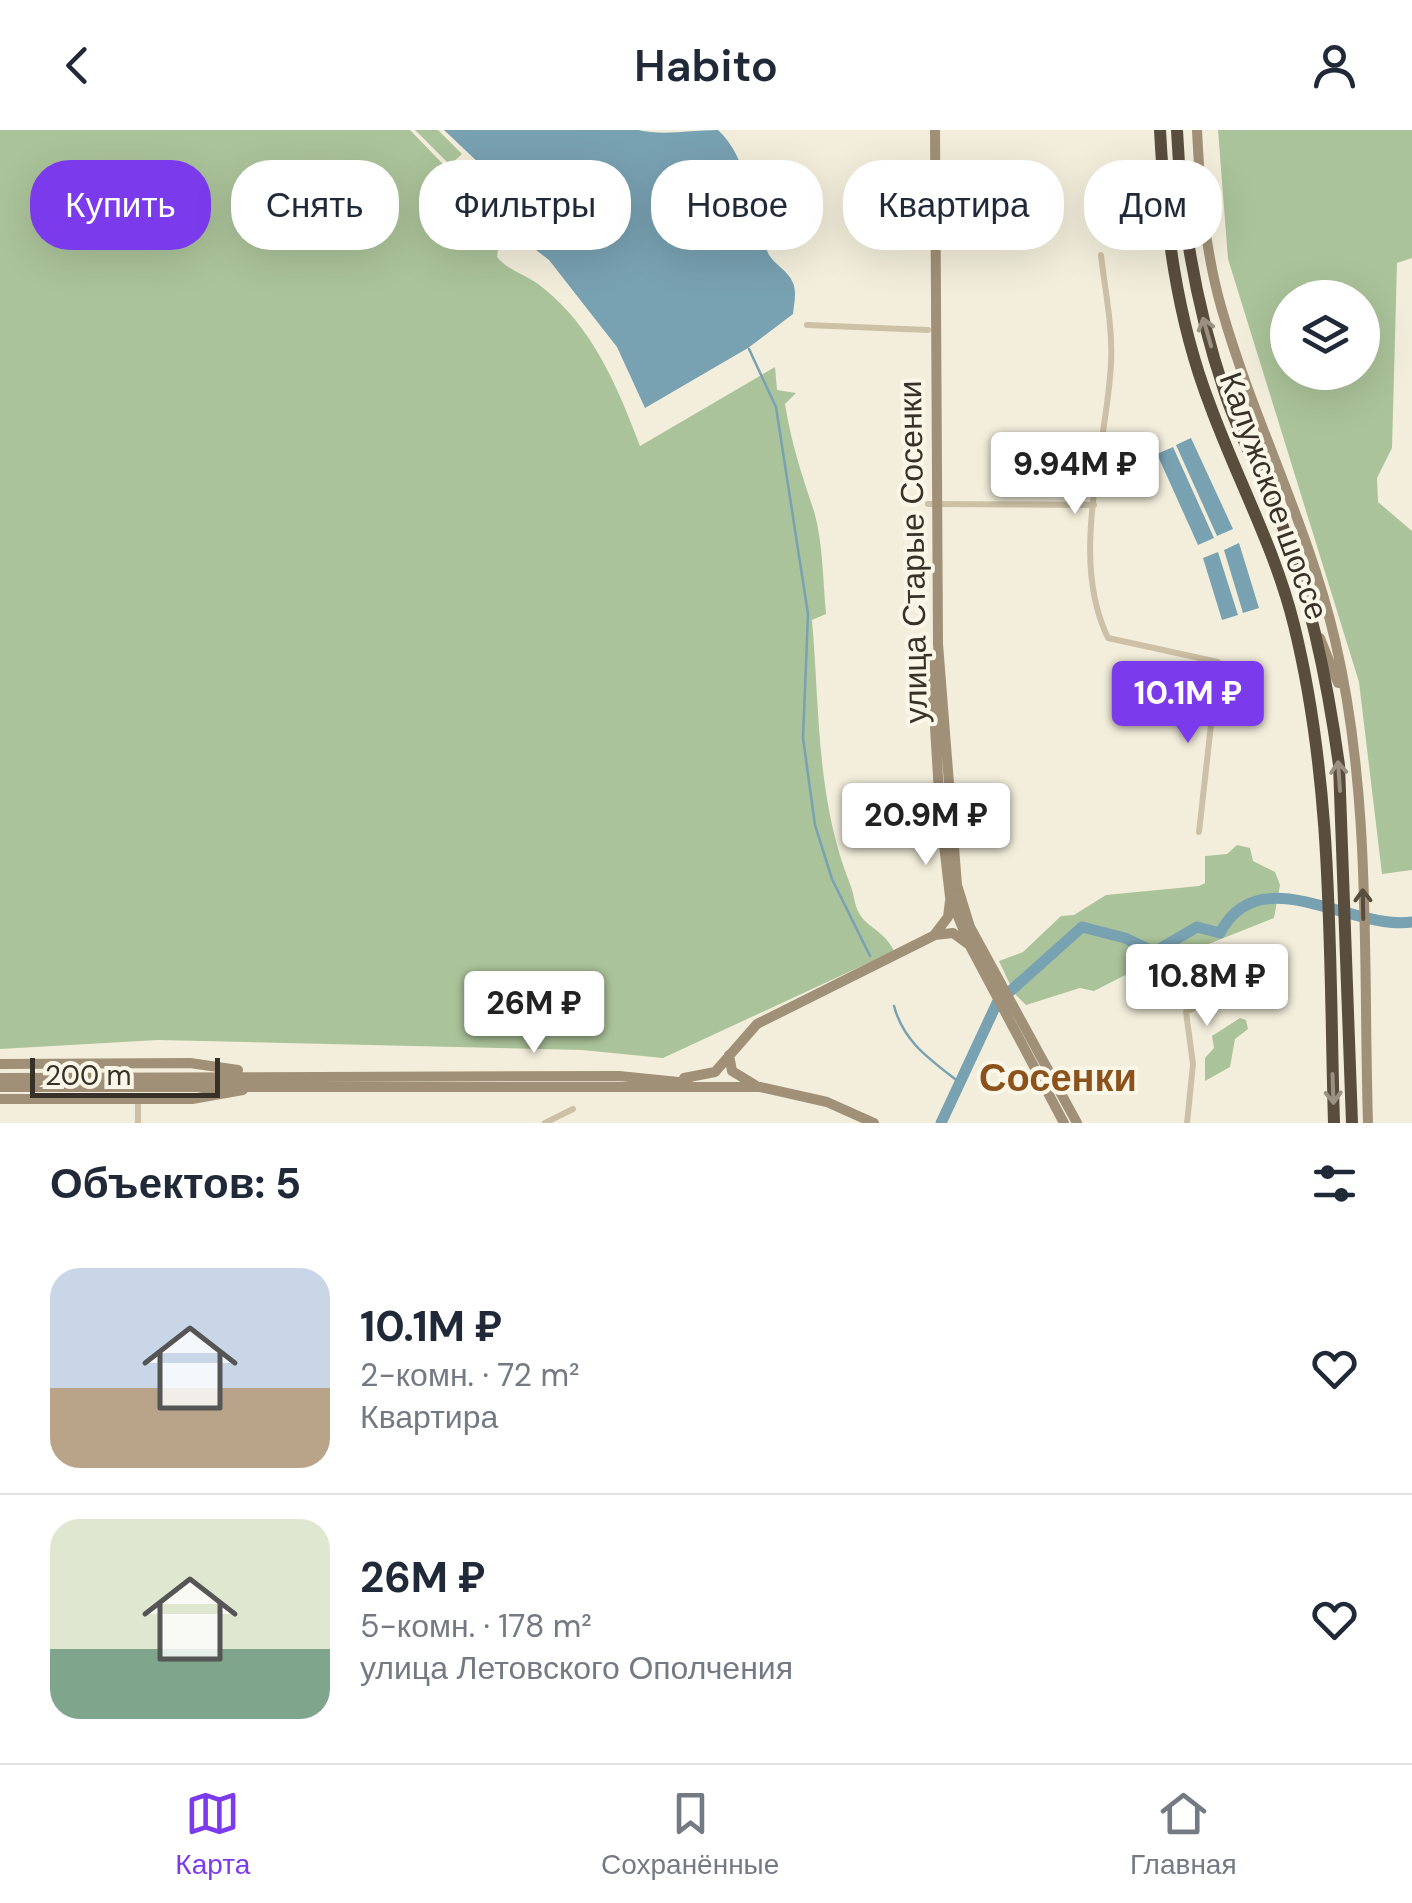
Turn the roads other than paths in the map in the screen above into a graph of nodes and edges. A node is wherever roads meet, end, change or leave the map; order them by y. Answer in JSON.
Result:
{"nodes":[{"id":1,"x":932,"y":130,"type":"edge"},
{"id":2,"x":1160,"y":130,"type":"edge"},
{"id":3,"x":1177,"y":130,"type":"edge"},
{"id":4,"x":1197,"y":130,"type":"edge"},
{"id":5,"x":1101,"y":255,"type":"dead end"},
{"id":6,"x":807,"y":326,"type":"dead end"},
{"id":7,"x":928,"y":330,"type":"junction"},
{"id":8,"x":931,"y":504,"type":"junction"},
{"id":9,"x":1094,"y":505,"type":"junction"},
{"id":10,"x":1310,"y":613,"type":"junction"},
{"id":11,"x":1349,"y":712,"type":"junction"},
{"id":12,"x":1199,"y":832,"type":"dead end"},
{"id":13,"x":950,"y":897,"type":"junction"},
{"id":14,"x":934,"y":935,"type":"junction"},
{"id":15,"x":971,"y":948,"type":"junction"},
{"id":16,"x":1280,"y":971,"type":"dead end"},
{"id":17,"x":995,"y":981,"type":"junction"},
{"id":18,"x":1020,"y":1025,"type":"junction"},
{"id":19,"x":730,"y":1053,"type":"junction"},
{"id":20,"x":190,"y":1063,"type":"junction"},
{"id":21,"x":0,"y":1064,"type":"edge"},
{"id":22,"x":262,"y":1075,"type":"junction"},
{"id":23,"x":0,"y":1078,"type":"edge"},
{"id":24,"x":672,"y":1079,"type":"junction"},
{"id":25,"x":199,"y":1081,"type":"junction"},
{"id":26,"x":278,"y":1085,"type":"junction"},
{"id":27,"x":0,"y":1087,"type":"edge"},
{"id":28,"x":760,"y":1087,"type":"junction"},
{"id":29,"x":703,"y":1088,"type":"junction"},
{"id":30,"x":192,"y":1098,"type":"junction"},
{"id":31,"x":0,"y":1099,"type":"edge"},
{"id":32,"x":138,"y":1099,"type":"junction"},
{"id":33,"x":573,"y":1109,"type":"dead end"},
{"id":34,"x":138,"y":1123,"type":"edge"},
{"id":35,"x":545,"y":1123,"type":"edge"},
{"id":36,"x":874,"y":1123,"type":"edge"},
{"id":37,"x":1064,"y":1123,"type":"edge"},
{"id":38,"x":1077,"y":1123,"type":"edge"},
{"id":39,"x":1186,"y":1123,"type":"edge"},
{"id":40,"x":1334,"y":1123,"type":"edge"},
{"id":41,"x":1352,"y":1123,"type":"edge"},
{"id":42,"x":1368,"y":1123,"type":"edge"}],
"edges":[{"from":1,"to":7,"type":"main road","name":"улица Старые Сосенки"},
{"from":1,"to":8,"type":"main road","name":"улица Старые Сосенки"},
{"from":2,"to":40,"type":"highway","name":"Калужское шоссе","one_way":true},
{"from":10,"to":3,"type":"highway","name":"Калужское шоссе","one_way":true},
{"from":4,"to":11,"type":"main road"},
{"from":5,"to":9,"type":"street"},
{"from":6,"to":7,"type":"street"},
{"from":7,"to":8,"type":"main road","name":"улица Старые Сосенки"},
{"from":8,"to":9,"type":"street"},
{"from":8,"to":13,"type":"main road","name":"улица Старые Сосенки"},
{"from":8,"to":17,"type":"main road","name":"улица Старые Сосенки"},
{"from":9,"to":12,"type":"street"},
{"from":10,"to":11,"type":"main road"},
{"from":41,"to":10,"type":"highway","name":"Калужское шоссе","one_way":true},
{"from":42,"to":11,"type":"main road","one_way":true},
{"from":13,"to":14,"type":"main road"},
{"from":13,"to":15,"type":"main road","name":"улица Старые Сосенки"},
{"from":14,"to":15,"type":"main road"},
{"from":14,"to":19,"type":"main road"},
{"from":15,"to":17,"type":"main road","name":"улица Старые Сосенки"},
{"from":16,"to":39,"type":"street"},
{"from":17,"to":18,"type":"main road","name":"улица Старые Сосенки"},
{"from":18,"to":37,"type":"main road","name":"улица Старые Сосенки"},
{"from":18,"to":38,"type":"main road","name":"улица Старые Сосенки"},
{"from":19,"to":24,"type":"main road"},
{"from":19,"to":28,"type":"main road"},
{"from":20,"to":21,"type":"main road"},
{"from":20,"to":22,"type":"main road"},
{"from":20,"to":25,"type":"main road"},
{"from":22,"to":24,"type":"main road"},
{"from":22,"to":25,"type":"main road"},
{"from":23,"to":25,"type":"main road"},
{"from":24,"to":29,"type":"main road"},
{"from":25,"to":26,"type":"main road"},
{"from":25,"to":27,"type":"main road"},
{"from":25,"to":30,"type":"main road"},
{"from":26,"to":29,"type":"main road"},
{"from":26,"to":30,"type":"main road"},
{"from":28,"to":29,"type":"main road"},
{"from":28,"to":36,"type":"main road"},
{"from":30,"to":32,"type":"main road"},
{"from":31,"to":32,"type":"main road"},
{"from":32,"to":34,"type":"street"},
{"from":33,"to":35,"type":"street"}]}
